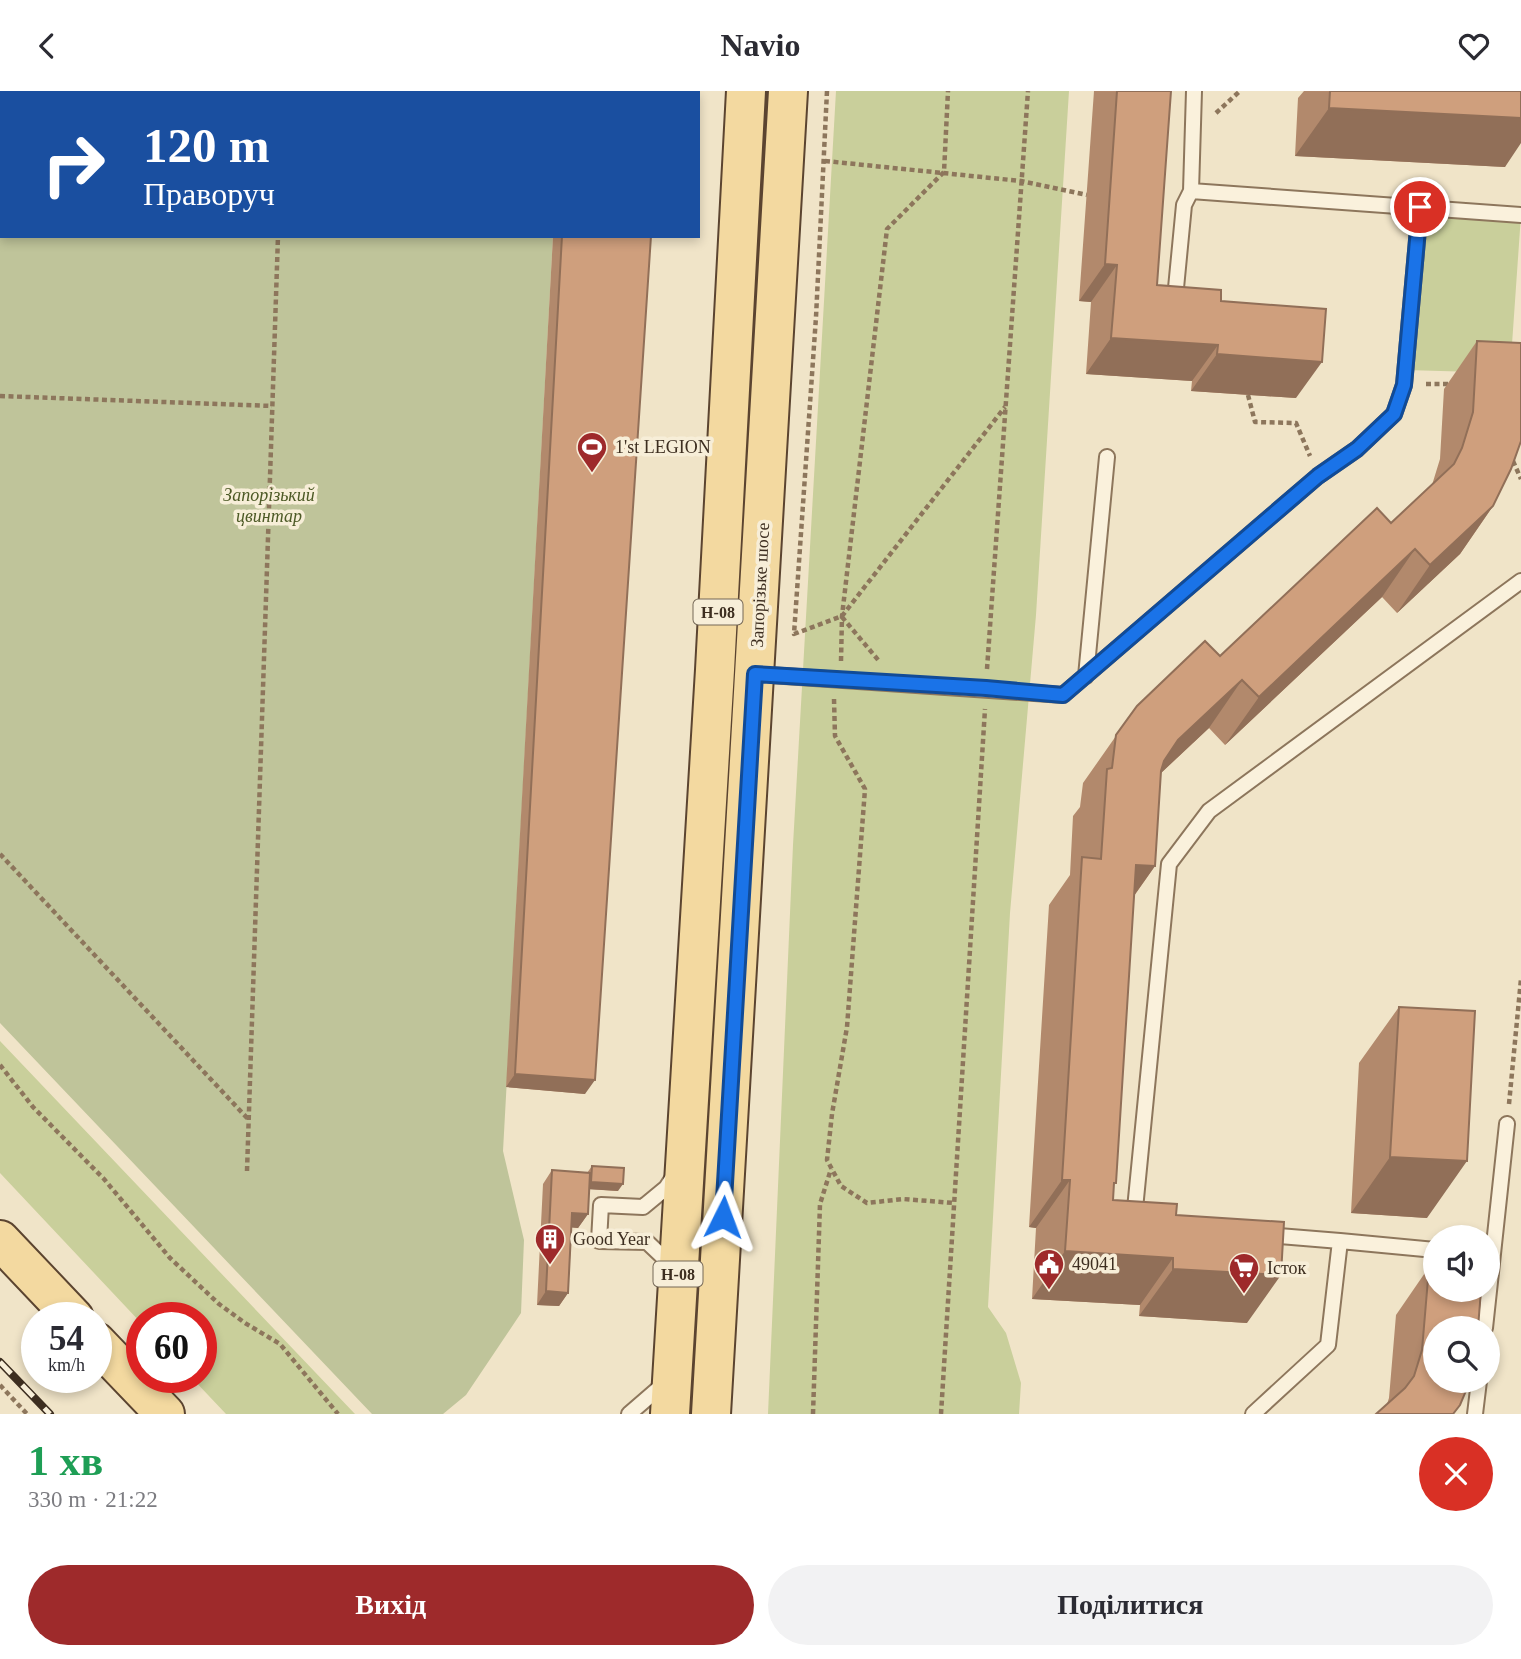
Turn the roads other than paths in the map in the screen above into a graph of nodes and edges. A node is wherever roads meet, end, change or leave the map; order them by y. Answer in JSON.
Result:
{"nodes":[{"id":1,"x":746,"y":91,"type":"edge"},
{"id":2,"x":788,"y":91,"type":"edge"},
{"id":3,"x":1194,"y":91,"type":"edge"},
{"id":4,"x":1191,"y":191,"type":"junction"},
{"id":5,"x":1420,"y":207,"type":"junction"},
{"id":6,"x":1521,"y":215,"type":"edge"},
{"id":7,"x":1177,"y":288,"type":"edge"},
{"id":8,"x":1107,"y":457,"type":"dead end"},
{"id":9,"x":1521,"y":581,"type":"edge"},
{"id":10,"x":715,"y":670,"type":"junction"},
{"id":11,"x":755,"y":674,"type":"junction"},
{"id":12,"x":1086,"y":676,"type":"junction"},
{"id":13,"x":1507,"y":1124,"type":"road end"},
{"id":14,"x":684,"y":1158,"type":"junction"},
{"id":15,"x":1147,"y":1225,"type":"edge"},
{"id":16,"x":1494,"y":1225,"type":"edge"},
{"id":17,"x":1258,"y":1234,"type":"edge"},
{"id":18,"x":0,"y":1240,"type":"edge"},
{"id":19,"x":1340,"y":1241,"type":"junction"},
{"id":20,"x":1423,"y":1249,"type":"edge"},
{"id":21,"x":677,"y":1284,"type":"junction"},
{"id":22,"x":59,"y":1302,"type":"edge"},
{"id":23,"x":112,"y":1359,"type":"edge"},
{"id":24,"x":672,"y":1376,"type":"junction"},
{"id":25,"x":1478,"y":1393,"type":"edge"},
{"id":26,"x":165,"y":1414,"type":"edge"},
{"id":27,"x":628,"y":1414,"type":"edge"},
{"id":28,"x":670,"y":1414,"type":"edge"},
{"id":29,"x":711,"y":1414,"type":"edge"},
{"id":30,"x":1253,"y":1414,"type":"edge"},
{"id":31,"x":1475,"y":1414,"type":"edge"}],
"edges":[{"from":1,"to":10,"type":"main road","number":"Н-08"},
{"from":2,"to":11,"type":"main road","name":"Запорізьке шосе","number":"Н-08"},
{"from":3,"to":4,"type":"lane"},
{"from":4,"to":5,"type":"lane"},
{"from":4,"to":7,"type":"lane"},
{"from":5,"to":6,"type":"lane"},
{"from":5,"to":12,"type":"lane"},
{"from":8,"to":12,"type":"lane"},
{"from":9,"to":15,"type":"lane"},
{"from":10,"to":11,"type":"main road"},
{"from":10,"to":14,"type":"main road","number":"Н-08"},
{"from":11,"to":12,"type":"lane"},
{"from":11,"to":29,"type":"main road","name":"Запорізьке шосе","number":"Н-08"},
{"from":13,"to":16,"type":"lane"},
{"from":14,"to":21,"type":"main road","number":"Н-08"},
{"from":14,"to":21,"type":"lane"},
{"from":17,"to":19,"type":"lane"},
{"from":18,"to":22,"type":"main road"},
{"from":19,"to":20,"type":"lane"},
{"from":19,"to":30,"type":"lane"},
{"from":21,"to":24,"type":"main road","number":"Н-08"},
{"from":23,"to":26,"type":"main road"},
{"from":24,"to":27,"type":"lane"},
{"from":24,"to":28,"type":"main road","number":"Н-08"},
{"from":25,"to":31,"type":"lane"}]}
